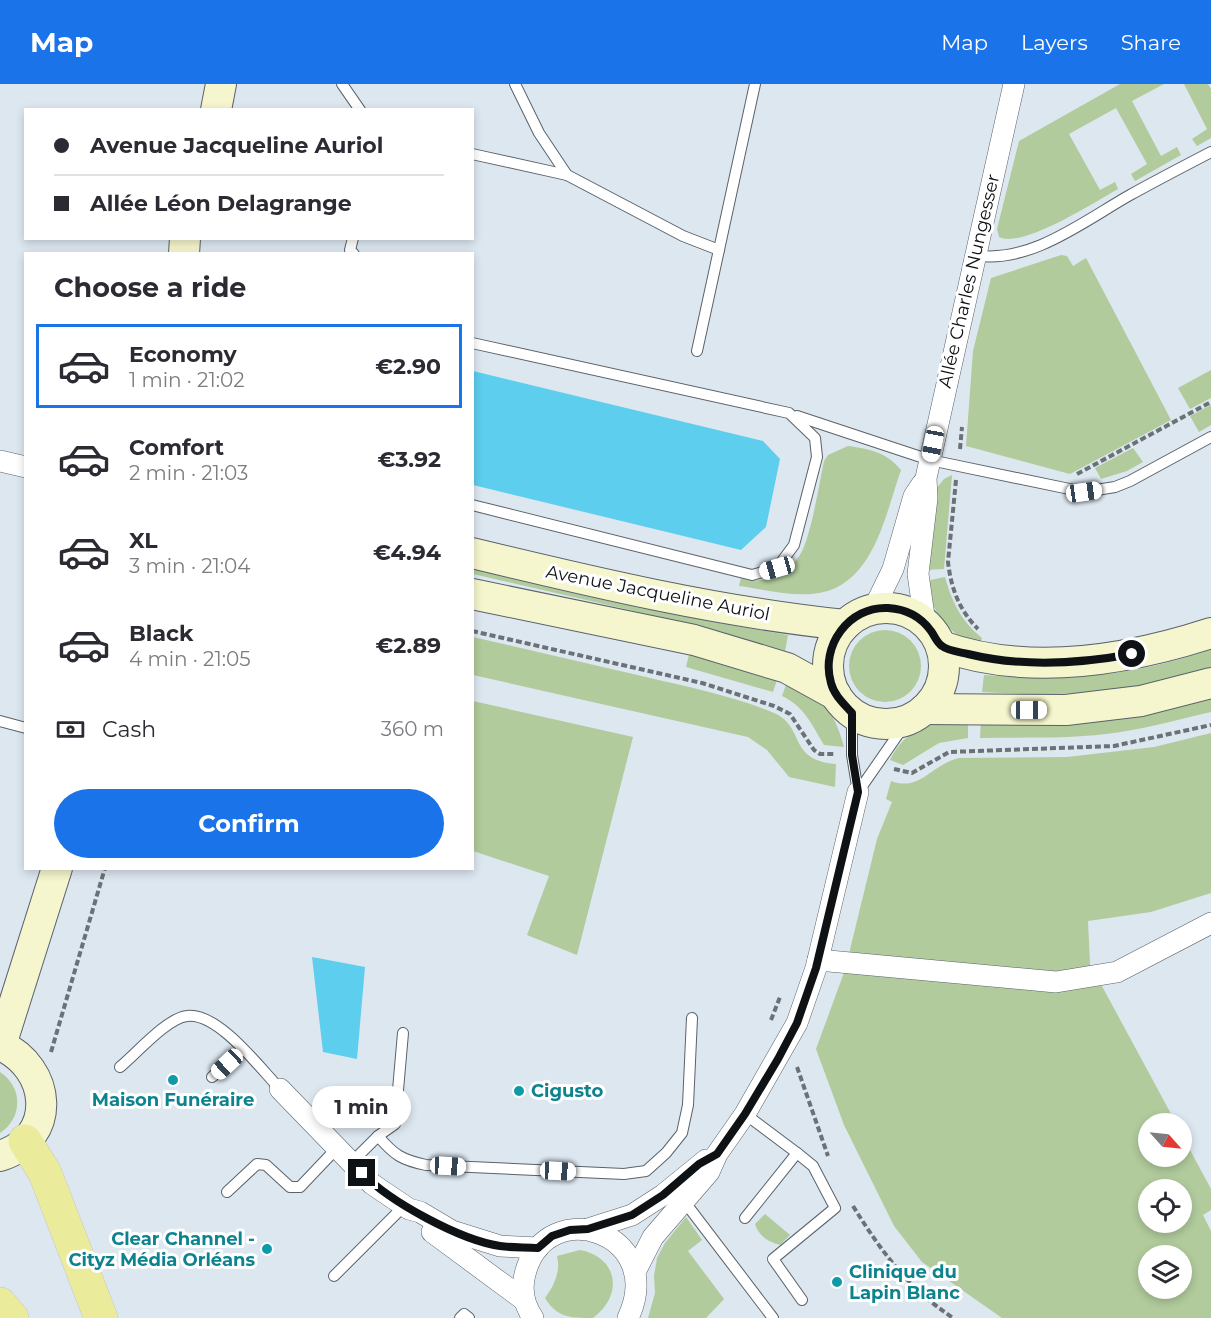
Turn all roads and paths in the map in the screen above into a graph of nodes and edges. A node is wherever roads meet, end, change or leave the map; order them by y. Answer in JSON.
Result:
{"nodes":[{"id":1,"x":200,"y":84,"type":"edge"},
{"id":2,"x":221,"y":84,"type":"edge"},
{"id":3,"x":342,"y":84,"type":"edge"},
{"id":4,"x":515,"y":84,"type":"edge"},
{"id":5,"x":755,"y":84,"type":"edge"},
{"id":6,"x":1014,"y":84,"type":"edge"},
{"id":7,"x":196,"y":108,"type":"edge"},
{"id":8,"x":216,"y":108,"type":"edge"},
{"id":9,"x":359,"y":108,"type":"edge"},
{"id":10,"x":1211,"y":152,"type":"edge"},
{"id":11,"x":474,"y":154,"type":"edge"},
{"id":12,"x":567,"y":175,"type":"junction"},
{"id":13,"x":719,"y":250,"type":"junction"},
{"id":14,"x":974,"y":255,"type":"junction"},
{"id":15,"x":474,"y":344,"type":"edge"},
{"id":16,"x":697,"y":351,"type":"dead end"},
{"id":17,"x":1211,"y":402,"type":"edge"},
{"id":18,"x":789,"y":413,"type":"junction"},
{"id":19,"x":1211,"y":437,"type":"edge"},
{"id":20,"x":971,"y":452,"type":"dead end"},
{"id":21,"x":0,"y":461,"type":"edge"},
{"id":22,"x":958,"y":466,"type":"junction"},
{"id":23,"x":24,"y":467,"type":"edge"},
{"id":24,"x":928,"y":469,"type":"junction"},
{"id":25,"x":1070,"y":477,"type":"dead end"},
{"id":26,"x":474,"y":506,"type":"edge"},
{"id":27,"x":474,"y":553,"type":"edge"},
{"id":28,"x":474,"y":594,"type":"edge"},
{"id":29,"x":873,"y":610,"type":"junction"},
{"id":30,"x":846,"y":625,"type":"junction"},
{"id":31,"x":474,"y":631,"type":"edge"},
{"id":32,"x":981,"y":632,"type":"dead end"},
{"id":33,"x":1211,"y":633,"type":"edge"},
{"id":34,"x":933,"y":634,"type":"junction"},
{"id":35,"x":1211,"y":683,"type":"edge"},
{"id":36,"x":844,"y":704,"type":"junction"},
{"id":37,"x":917,"y":714,"type":"junction"},
{"id":38,"x":0,"y":721,"type":"edge"},
{"id":39,"x":1211,"y":725,"type":"edge"},
{"id":40,"x":24,"y":727,"type":"edge"},
{"id":41,"x":841,"y":754,"type":"dead end"},
{"id":42,"x":893,"y":768,"type":"dead end"},
{"id":43,"x":858,"y":792,"type":"junction"},
{"id":44,"x":56,"y":870,"type":"edge"},
{"id":45,"x":104,"y":870,"type":"edge"},
{"id":46,"x":1211,"y":923,"type":"edge"},
{"id":47,"x":818,"y":960,"type":"junction"},
{"id":48,"x":782,"y":993,"type":"dead end"},
{"id":49,"x":692,"y":1018,"type":"dead end"},
{"id":50,"x":57,"y":1027,"type":"dead end"},
{"id":51,"x":768,"y":1027,"type":"dead end"},
{"id":52,"x":403,"y":1033,"type":"dead end"},
{"id":53,"x":0,"y":1045,"type":"edge"},
{"id":54,"x":242,"y":1050,"type":"junction"},
{"id":55,"x":796,"y":1065,"type":"dead end"},
{"id":56,"x":120,"y":1067,"type":"dead end"},
{"id":57,"x":212,"y":1077,"type":"dead end"},
{"id":58,"x":280,"y":1089,"type":"joint"},
{"id":59,"x":745,"y":1114,"type":"junction"},
{"id":60,"x":378,"y":1136,"type":"junction"},
{"id":61,"x":13,"y":1148,"type":"edge"},
{"id":62,"x":797,"y":1153,"type":"junction"},
{"id":63,"x":717,"y":1154,"type":"junction"},
{"id":64,"x":344,"y":1156,"type":"junction"},
{"id":65,"x":830,"y":1159,"type":"dead end"},
{"id":66,"x":227,"y":1192,"type":"dead end"},
{"id":67,"x":848,"y":1197,"type":"dead end"},
{"id":68,"x":684,"y":1201,"type":"junction"},
{"id":69,"x":407,"y":1208,"type":"junction"},
{"id":70,"x":745,"y":1218,"type":"dead end"},
{"id":71,"x":588,"y":1229,"type":"junction"},
{"id":72,"x":538,"y":1248,"type":"junction"},
{"id":73,"x":635,"y":1272,"type":"junction"},
{"id":74,"x":334,"y":1276,"type":"dead end"},
{"id":75,"x":802,"y":1300,"type":"dead end"},
{"id":76,"x":0,"y":1304,"type":"edge"},
{"id":77,"x":528,"y":1309,"type":"edge"},
{"id":78,"x":632,"y":1313,"type":"edge"},
{"id":79,"x":12,"y":1318,"type":"edge"},
{"id":80,"x":101,"y":1318,"type":"edge"},
{"id":81,"x":460,"y":1318,"type":"edge"},
{"id":82,"x":469,"y":1318,"type":"edge"},
{"id":83,"x":773,"y":1318,"type":"edge"},
{"id":84,"x":953,"y":1318,"type":"edge"}],
"edges":[{"from":1,"to":7,"type":"main road"},
{"from":2,"to":8,"type":"main road"},
{"from":3,"to":9,"type":"lane"},
{"from":4,"to":12,"type":"lane"},
{"from":5,"to":13,"type":"lane"},
{"from":6,"to":14,"type":"street","name":"Allée Charles Nungesser"},
{"from":10,"to":14,"type":"lane"},
{"from":11,"to":12,"type":"lane"},
{"from":12,"to":13,"type":"lane"},
{"from":13,"to":16,"type":"lane"},
{"from":14,"to":24,"type":"street","name":"Allée Charles Nungesser"},
{"from":15,"to":18,"type":"lane"},
{"from":17,"to":25,"type":"path"},
{"from":18,"to":24,"type":"lane"},
{"from":18,"to":26,"type":"lane"},
{"from":19,"to":22,"type":"lane"},
{"from":20,"to":22,"type":"path"},
{"from":21,"to":23,"type":"street"},
{"from":22,"to":24,"type":"lane"},
{"from":22,"to":32,"type":"path"},
{"from":24,"to":29,"type":"street","name":"Allée Charles Nungesser"},
{"from":24,"to":34,"type":"street","name":"Allée Charles Nungesser"},
{"from":27,"to":30,"type":"main road","name":"Avenue Jacqueline Auriol"},
{"from":28,"to":36,"type":"main road","name":"Avenue Jacqueline Auriol"},
{"from":29,"to":30,"type":"main road"},
{"from":29,"to":34,"type":"main road"},
{"from":30,"to":36,"type":"main road"},
{"from":31,"to":41,"type":"path"},
{"from":33,"to":34,"type":"main road"},
{"from":34,"to":37,"type":"main road"},
{"from":35,"to":37,"type":"main road"},
{"from":36,"to":37,"type":"main road"},
{"from":36,"to":43,"type":"lane"},
{"from":37,"to":43,"type":"lane"},
{"from":38,"to":40,"type":"lane"},
{"from":39,"to":42,"type":"path"},
{"from":43,"to":47,"type":"street"},
{"from":44,"to":53,"type":"main road"},
{"from":45,"to":50,"type":"path"},
{"from":46,"to":47,"type":"street"},
{"from":47,"to":59,"type":"street"},
{"from":48,"to":51,"type":"path"},
{"from":49,"to":60,"type":"lane"},
{"from":52,"to":60,"type":"lane"},
{"from":53,"to":61,"type":"main road"},
{"from":54,"to":56,"type":"lane"},
{"from":54,"to":57,"type":"lane"},
{"from":54,"to":58,"type":"lane"},
{"from":55,"to":65,"type":"path"},
{"from":58,"to":64,"type":"street"},
{"from":59,"to":62,"type":"lane"},
{"from":59,"to":63,"type":"street"},
{"from":60,"to":64,"type":"lane"},
{"from":61,"to":80,"type":"main road"},
{"from":62,"to":70,"type":"lane"},
{"from":62,"to":75,"type":"lane"},
{"from":63,"to":68,"type":"street"},
{"from":63,"to":71,"type":"street"},
{"from":64,"to":66,"type":"lane"},
{"from":64,"to":69,"type":"street"},
{"from":67,"to":84,"type":"path"},
{"from":68,"to":73,"type":"street"},
{"from":68,"to":83,"type":"lane"},
{"from":69,"to":72,"type":"street"},
{"from":69,"to":74,"type":"lane"},
{"from":69,"to":77,"type":"street"},
{"from":71,"to":72,"type":"street"},
{"from":71,"to":73,"type":"street"},
{"from":72,"to":77,"type":"street"},
{"from":73,"to":78,"type":"street"},
{"from":76,"to":79,"type":"main road"},
{"from":81,"to":82,"type":"lane"}]}
